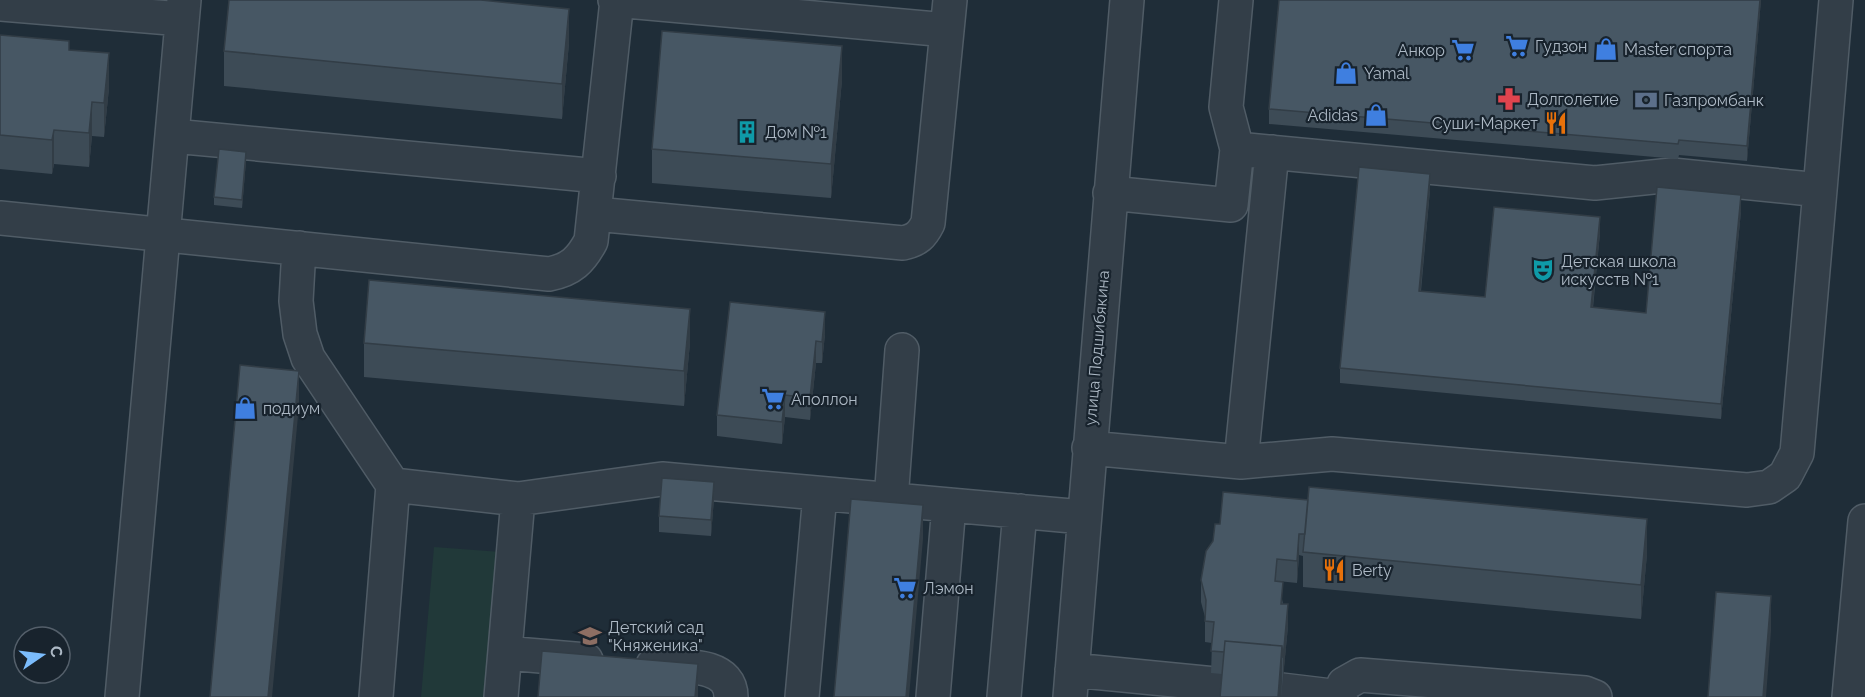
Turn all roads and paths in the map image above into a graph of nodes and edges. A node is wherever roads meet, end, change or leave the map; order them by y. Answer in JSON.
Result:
{"nodes":[{"id":1,"x":616,"y":0,"type":"edge"},
{"id":2,"x":1127,"y":0,"type":"edge"},
{"id":3,"x":1236,"y":0,"type":"edge"},
{"id":4,"x":1836,"y":0,"type":"edge"},
{"id":5,"x":0,"y":4,"type":"edge"},
{"id":6,"x":183,"y":10,"type":"edge"},
{"id":7,"x":948,"y":15,"type":"edge"},
{"id":8,"x":173,"y":136,"type":"junction"},
{"id":9,"x":1236,"y":149,"type":"junction"},
{"id":10,"x":1272,"y":152,"type":"junction"},
{"id":11,"x":599,"y":176,"type":"junction"},
{"id":12,"x":1820,"y":190,"type":"junction"},
{"id":13,"x":1110,"y":193,"type":"junction"},
{"id":14,"x":1231,"y":205,"type":"junction"},
{"id":15,"x":596,"y":214,"type":"junction"},
{"id":16,"x":0,"y":218,"type":"edge"},
{"id":17,"x":165,"y":234,"type":"junction"},
{"id":18,"x":1262,"y":238,"type":"junction"},
{"id":19,"x":299,"y":248,"type":"junction"},
{"id":20,"x":902,"y":351,"type":"dead end"},
{"id":21,"x":1089,"y":448,"type":"junction"},
{"id":22,"x":1242,"y":462,"type":"junction"},
{"id":23,"x":393,"y":485,"type":"junction"},
{"id":24,"x":820,"y":494,"type":"junction"},
{"id":25,"x":518,"y":499,"type":"junction"},
{"id":26,"x":891,"y":500,"type":"junction"},
{"id":27,"x":949,"y":505,"type":"junction"},
{"id":28,"x":1020,"y":511,"type":"junction"},
{"id":29,"x":1083,"y":517,"type":"junction"},
{"id":30,"x":1865,"y":520,"type":"edge"},
{"id":31,"x":504,"y":653,"type":"junction"},
{"id":32,"x":1071,"y":684,"type":"edge"},
{"id":33,"x":1225,"y":685,"type":"edge"},
{"id":34,"x":1282,"y":690,"type":"edge"},
{"id":35,"x":122,"y":697,"type":"edge"},
{"id":36,"x":376,"y":697,"type":"edge"},
{"id":37,"x":501,"y":697,"type":"edge"},
{"id":38,"x":731,"y":697,"type":"edge"},
{"id":39,"x":802,"y":697,"type":"edge"},
{"id":40,"x":933,"y":697,"type":"edge"},
{"id":41,"x":1004,"y":697,"type":"edge"},
{"id":42,"x":1340,"y":697,"type":"edge"},
{"id":43,"x":1594,"y":697,"type":"edge"},
{"id":44,"x":1849,"y":697,"type":"edge"}],
"edges":[{"from":1,"to":7,"type":"street"},
{"from":1,"to":11,"type":"street"},
{"from":2,"to":13,"type":"street","name":"улица Подшибякина"},
{"from":3,"to":9,"type":"street"},
{"from":4,"to":12,"type":"street"},
{"from":5,"to":6,"type":"street"},
{"from":6,"to":8,"type":"street"},
{"from":7,"to":15,"type":"street"},
{"from":8,"to":11,"type":"street"},
{"from":8,"to":17,"type":"street"},
{"from":9,"to":10,"type":"street"},
{"from":9,"to":14,"type":"street"},
{"from":10,"to":12,"type":"street"},
{"from":10,"to":18,"type":"street"},
{"from":11,"to":15,"type":"street"},
{"from":12,"to":22,"type":"street"},
{"from":13,"to":14,"type":"street"},
{"from":13,"to":21,"type":"street","name":"улица Подшибякина"},
{"from":14,"to":18,"type":"street"},
{"from":15,"to":19,"type":"street"},
{"from":16,"to":17,"type":"street"},
{"from":17,"to":19,"type":"street"},
{"from":17,"to":35,"type":"street"},
{"from":18,"to":22,"type":"street"},
{"from":19,"to":23,"type":"street"},
{"from":20,"to":26,"type":"street"},
{"from":21,"to":22,"type":"street"},
{"from":21,"to":29,"type":"street","name":"улица Подшибякина"},
{"from":23,"to":25,"type":"street"},
{"from":23,"to":36,"type":"street"},
{"from":24,"to":25,"type":"street"},
{"from":24,"to":26,"type":"street"},
{"from":24,"to":39,"type":"street"},
{"from":25,"to":31,"type":"street"},
{"from":26,"to":27,"type":"street"},
{"from":27,"to":28,"type":"street"},
{"from":27,"to":40,"type":"street"},
{"from":28,"to":29,"type":"street"},
{"from":28,"to":41,"type":"street"},
{"from":29,"to":32,"type":"street","name":"улица Подшибякина"},
{"from":30,"to":44,"type":"street"},
{"from":31,"to":37,"type":"street"},
{"from":31,"to":38,"type":"street"},
{"from":32,"to":33,"type":"street"},
{"from":34,"to":42,"type":"street"},
{"from":42,"to":43,"type":"street"}]}
